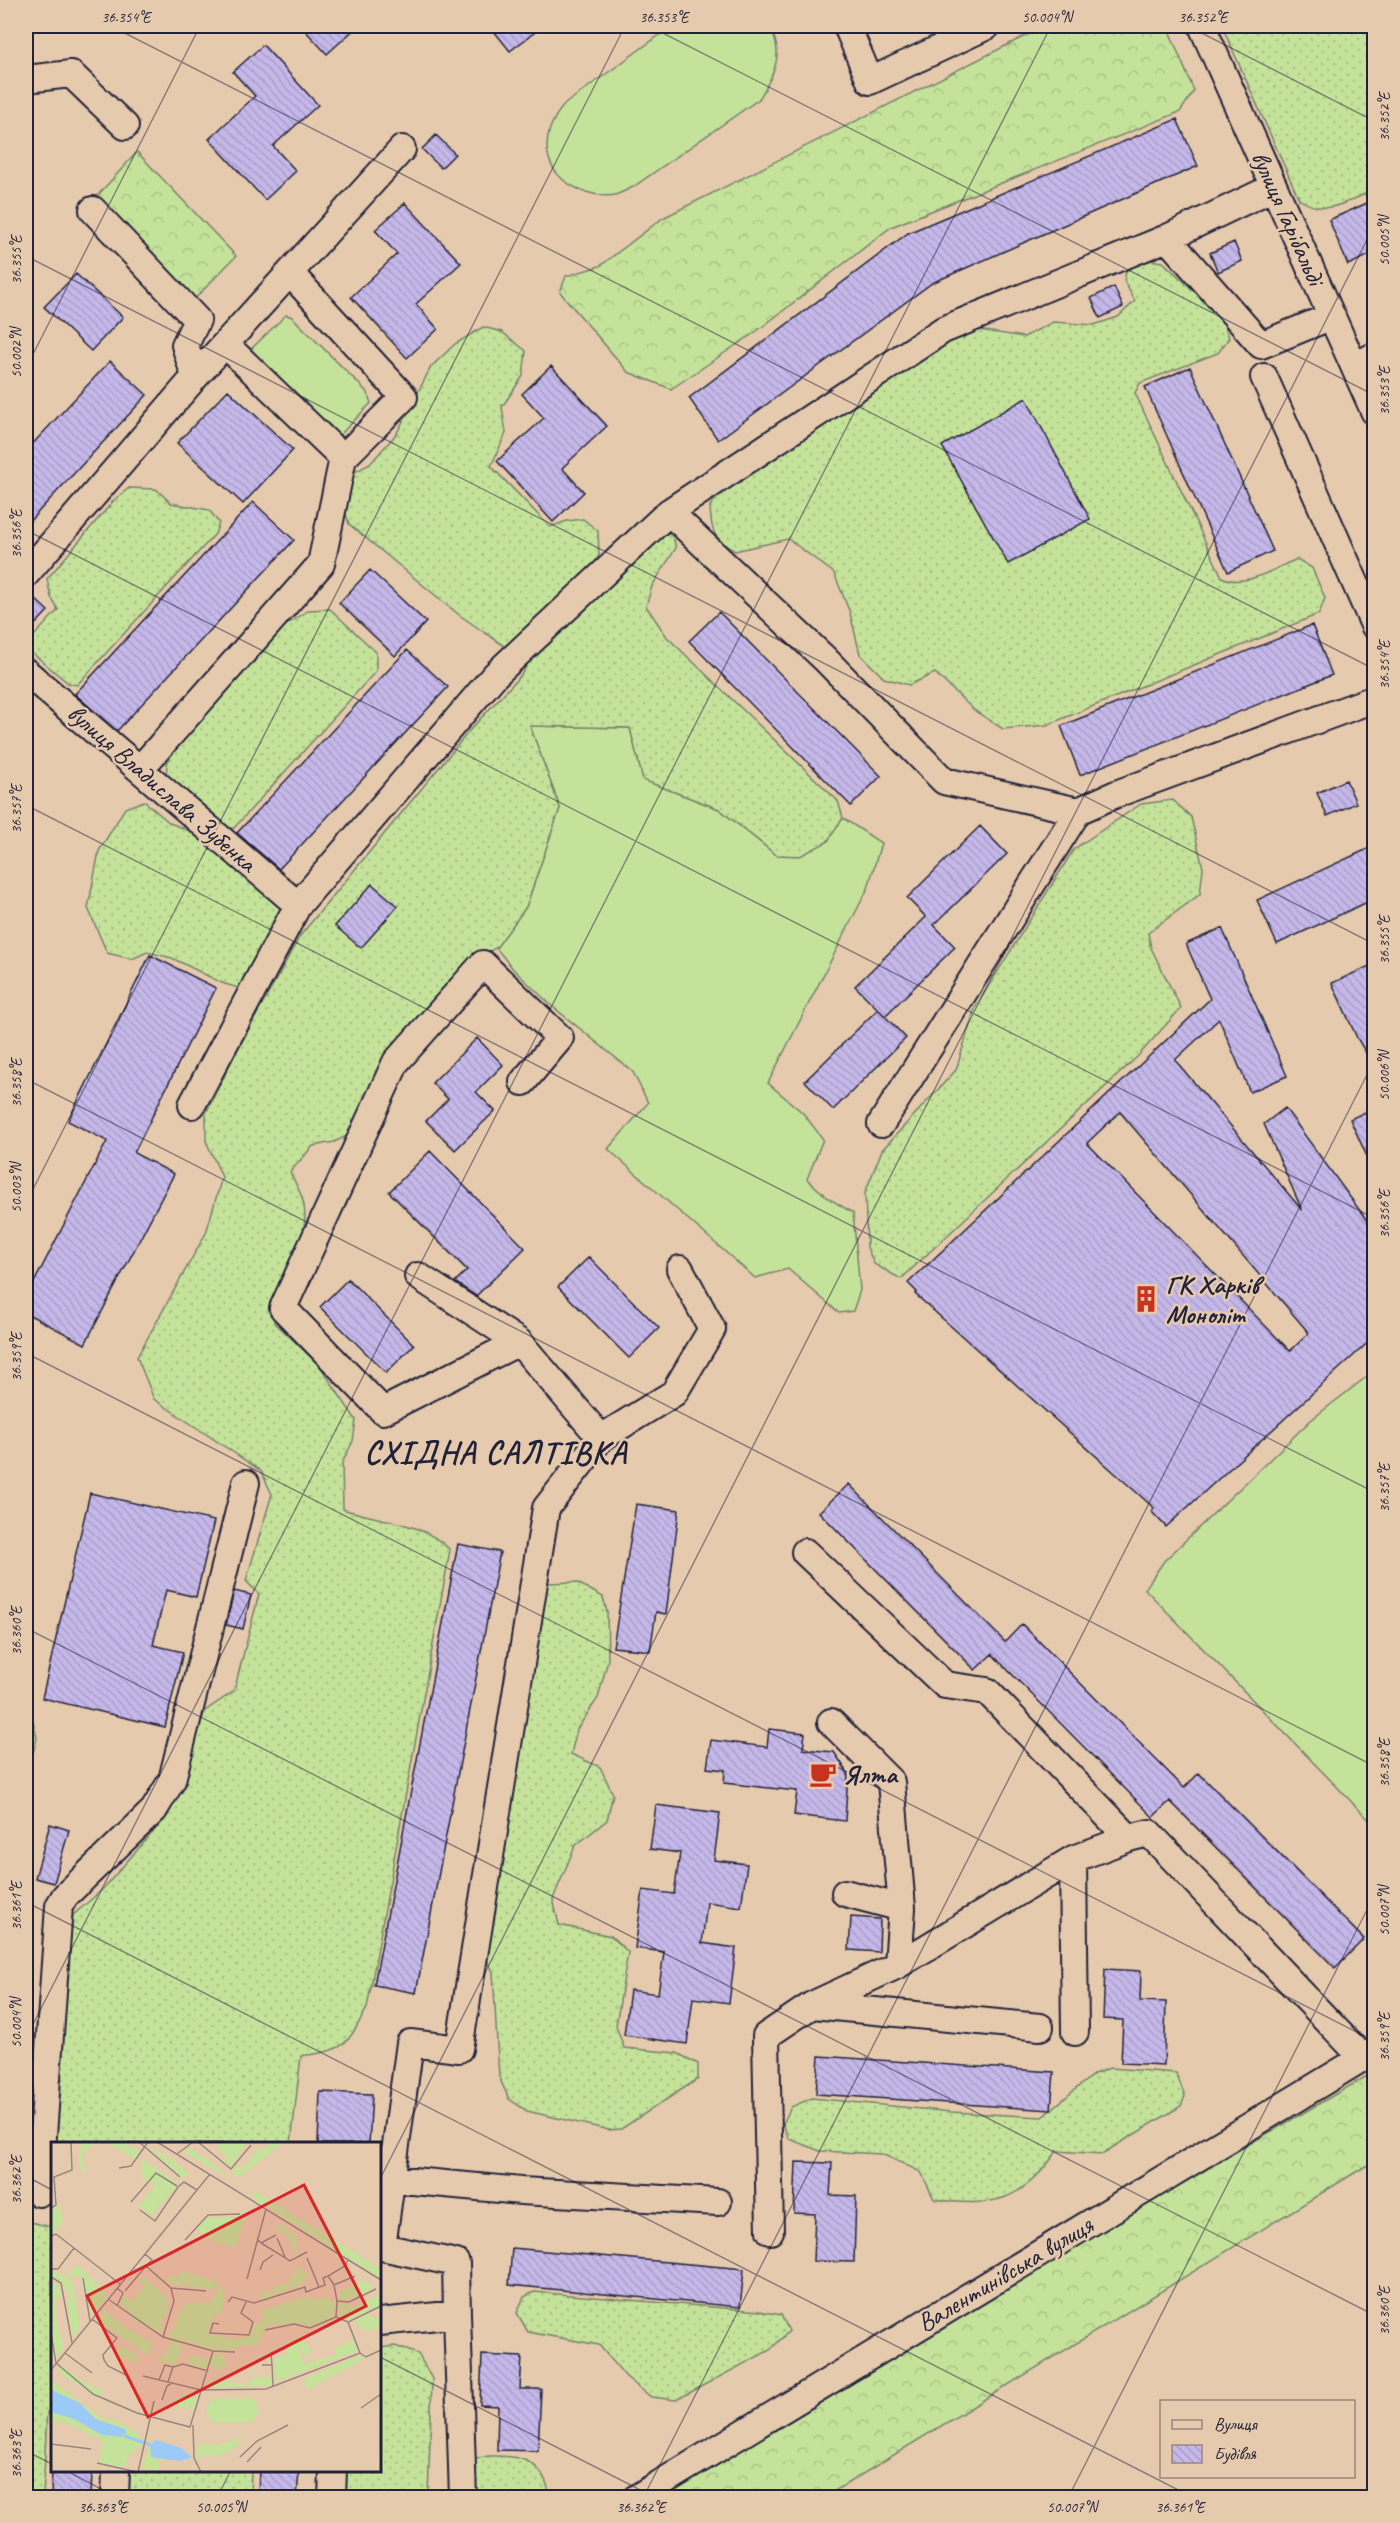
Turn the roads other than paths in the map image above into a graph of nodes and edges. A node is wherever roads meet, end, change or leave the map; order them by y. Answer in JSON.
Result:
{"nodes":[{"id":1,"x":847,"y":26,"type":"edge"},
{"id":2,"x":987,"y":26,"type":"edge"},
{"id":3,"x":1202,"y":26,"type":"edge"},
{"id":4,"x":26,"y":79,"type":"edge"},
{"id":5,"x":125,"y":126,"type":"dead end"},
{"id":6,"x":402,"y":149,"type":"dead end"},
{"id":7,"x":1274,"y":187,"type":"junction"},
{"id":8,"x":93,"y":210,"type":"dead end"},
{"id":9,"x":1167,"y":238,"type":"junction"},
{"id":10,"x":290,"y":273,"type":"junction"},
{"id":11,"x":1332,"y":316,"type":"junction"},
{"id":12,"x":225,"y":344,"type":"junction"},
{"id":13,"x":1365,"y":361,"type":"edge"},
{"id":14,"x":1264,"y":376,"type":"dead end"},
{"id":15,"x":195,"y":377,"type":"junction"},
{"id":16,"x":1374,"y":411,"type":"edge"},
{"id":17,"x":343,"y":458,"type":"junction"},
{"id":18,"x":669,"y":512,"type":"junction"},
{"id":19,"x":26,"y":574,"type":"edge"},
{"id":20,"x":1374,"y":625,"type":"edge"},
{"id":21,"x":26,"y":672,"type":"edge"},
{"id":22,"x":1374,"y":699,"type":"edge"},
{"id":23,"x":140,"y":769,"type":"junction"},
{"id":24,"x":1078,"y":811,"type":"junction"},
{"id":25,"x":298,"y":905,"type":"junction"},
{"id":26,"x":523,"y":1083,"type":"dead end"},
{"id":27,"x":192,"y":1105,"type":"dead end"},
{"id":28,"x":881,"y":1124,"type":"dead end"},
{"id":29,"x":680,"y":1269,"type":"dead end"},
{"id":30,"x":417,"y":1276,"type":"dead end"},
{"id":31,"x":519,"y":1342,"type":"junction"},
{"id":32,"x":601,"y":1438,"type":"junction"},
{"id":33,"x":246,"y":1484,"type":"dead end"},
{"id":34,"x":805,"y":1552,"type":"dead end"},
{"id":35,"x":831,"y":1722,"type":"dead end"},
{"id":36,"x":1129,"y":1838,"type":"junction"},
{"id":37,"x":1073,"y":1859,"type":"junction"},
{"id":38,"x":845,"y":1893,"type":"dead end"},
{"id":39,"x":902,"y":1908,"type":"junction"},
{"id":40,"x":898,"y":1965,"type":"junction"},
{"id":41,"x":812,"y":2005,"type":"junction"},
{"id":42,"x":1040,"y":2027,"type":"dead end"},
{"id":43,"x":1075,"y":2032,"type":"dead end"},
{"id":44,"x":1369,"y":2054,"type":"edge"},
{"id":45,"x":391,"y":2179,"type":"junction"},
{"id":46,"x":39,"y":2202,"type":"edge"},
{"id":47,"x":718,"y":2202,"type":"dead end"},
{"id":48,"x":770,"y":2231,"type":"dead end"},
{"id":49,"x":457,"y":2314,"type":"junction"},
{"id":50,"x":381,"y":2322,"type":"edge"},
{"id":51,"x":116,"y":2472,"type":"edge"},
{"id":52,"x":333,"y":2472,"type":"edge"},
{"id":53,"x":115,"y":2498,"type":"edge"},
{"id":54,"x":332,"y":2498,"type":"edge"},
{"id":55,"x":463,"y":2498,"type":"edge"},
{"id":56,"x":636,"y":2498,"type":"edge"}],
"edges":[{"from":1,"to":2,"type":"street"},
{"from":3,"to":7,"type":"street","name":"вулиця Гарібальді"},
{"from":4,"to":5,"type":"street"},
{"from":6,"to":10,"type":"street"},
{"from":7,"to":9,"type":"street"},
{"from":7,"to":11,"type":"street","name":"вулиця Гарібальді"},
{"from":8,"to":15,"type":"street"},
{"from":9,"to":11,"type":"street"},
{"from":9,"to":18,"type":"street"},
{"from":10,"to":12,"type":"street"},
{"from":10,"to":17,"type":"street"},
{"from":11,"to":13,"type":"street","name":"вулиця Гарібальді"},
{"from":12,"to":15,"type":"street"},
{"from":12,"to":17,"type":"street"},
{"from":13,"to":16,"type":"street","name":"вулиця Гарібальді"},
{"from":14,"to":20,"type":"street"},
{"from":15,"to":19,"type":"street"},
{"from":17,"to":23,"type":"street"},
{"from":18,"to":24,"type":"street"},
{"from":18,"to":25,"type":"street"},
{"from":21,"to":23,"type":"street","name":"вулиця Владислава Зубенка"},
{"from":22,"to":24,"type":"street"},
{"from":23,"to":25,"type":"street","name":"вулиця Владислава Зубенка"},
{"from":24,"to":28,"type":"street"},
{"from":25,"to":27,"type":"street"},
{"from":26,"to":31,"type":"street"},
{"from":29,"to":32,"type":"street"},
{"from":30,"to":31,"type":"street"},
{"from":31,"to":32,"type":"street"},
{"from":32,"to":45,"type":"street"},
{"from":33,"to":46,"type":"street"},
{"from":34,"to":36,"type":"street"},
{"from":35,"to":39,"type":"street"},
{"from":36,"to":37,"type":"street"},
{"from":36,"to":44,"type":"street"},
{"from":37,"to":40,"type":"street"},
{"from":37,"to":43,"type":"street"},
{"from":38,"to":39,"type":"street"},
{"from":39,"to":40,"type":"street"},
{"from":40,"to":41,"type":"street"},
{"from":41,"to":42,"type":"street"},
{"from":41,"to":48,"type":"street"},
{"from":44,"to":56,"type":"street","name":"Валентинівська вулиця"},
{"from":45,"to":47,"type":"street"},
{"from":45,"to":49,"type":"street"},
{"from":49,"to":50,"type":"street"},
{"from":49,"to":55,"type":"street"},
{"from":51,"to":53,"type":"street"},
{"from":52,"to":54,"type":"street"}]}
